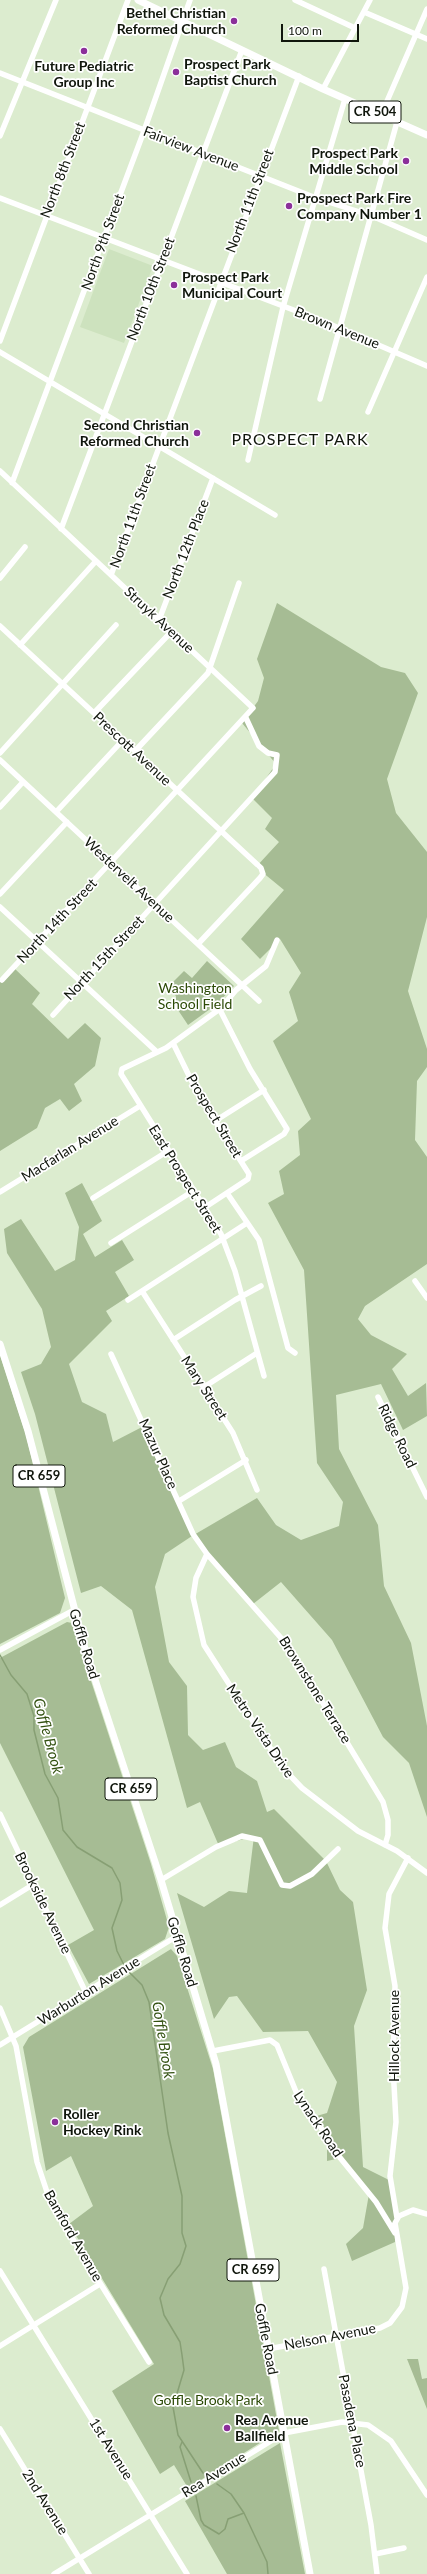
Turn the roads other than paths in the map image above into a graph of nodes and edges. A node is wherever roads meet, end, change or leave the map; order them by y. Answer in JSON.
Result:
{"nodes":[{"id":1,"x":56,"y":0,"type":"edge"},
{"id":2,"x":128,"y":0,"type":"edge"},
{"id":3,"x":138,"y":0,"type":"edge"},
{"id":4,"x":190,"y":0,"type":"edge"},
{"id":5,"x":295,"y":0,"type":"edge"},
{"id":6,"x":370,"y":0,"type":"edge"},
{"id":7,"x":427,"y":9,"type":"edge"},
{"id":8,"x":364,"y":12,"type":"junction"},
{"id":9,"x":181,"y":19,"type":"junction"},
{"id":10,"x":355,"y":28,"type":"junction"},
{"id":11,"x":416,"y":34,"type":"junction"},
{"id":12,"x":427,"y":39,"type":"edge"},
{"id":13,"x":242,"y":50,"type":"junction"},
{"id":14,"x":0,"y":73,"type":"edge"},
{"id":15,"x":299,"y":76,"type":"junction"},
{"id":16,"x":22,"y":82,"type":"junction"},
{"id":17,"x":323,"y":89,"type":"junction"},
{"id":18,"x":345,"y":99,"type":"junction"},
{"id":19,"x":86,"y":109,"type":"junction"},
{"id":20,"x":381,"y":114,"type":"junction"},
{"id":21,"x":397,"y":122,"type":"junction"},
{"id":22,"x":144,"y":131,"type":"junction"},
{"id":23,"x":427,"y":135,"type":"edge"},
{"id":24,"x":0,"y":136,"type":"edge"},
{"id":25,"x":202,"y":153,"type":"junction"},
{"id":26,"x":260,"y":175,"type":"junction"},
{"id":27,"x":0,"y":198,"type":"edge"},
{"id":28,"x":316,"y":198,"type":"junction"},
{"id":29,"x":372,"y":216,"type":"junction"},
{"id":30,"x":46,"y":217,"type":"junction"},
{"id":31,"x":104,"y":240,"type":"junction"},
{"id":32,"x":427,"y":240,"type":"edge"},
{"id":33,"x":162,"y":261,"type":"junction"},
{"id":34,"x":427,"y":277,"type":"edge"},
{"id":35,"x":220,"y":283,"type":"junction"},
{"id":36,"x":283,"y":307,"type":"junction"},
{"id":37,"x":340,"y":328,"type":"junction"},
{"id":38,"x":0,"y":340,"type":"edge"},
{"id":39,"x":394,"y":351,"type":"junction"},
{"id":40,"x":0,"y":352,"type":"edge"},
{"id":41,"x":427,"y":366,"type":"edge"},
{"id":42,"x":50,"y":382,"type":"junction"},
{"id":43,"x":320,"y":399,"type":"dead end"},
{"id":44,"x":368,"y":412,"type":"dead end"},
{"id":45,"x":105,"y":414,"type":"junction"},
{"id":46,"x":159,"y":446,"type":"junction"},
{"id":47,"x":248,"y":460,"type":"dead end"},
{"id":48,"x":0,"y":471,"type":"edge"},
{"id":49,"x":213,"y":478,"type":"junction"},
{"id":50,"x":12,"y":483,"type":"junction"},
{"id":51,"x":275,"y":515,"type":"dead end"},
{"id":52,"x":61,"y":529,"type":"junction"},
{"id":53,"x":25,"y":547,"type":"dead end"},
{"id":54,"x":96,"y":561,"type":"junction"},
{"id":55,"x":111,"y":575,"type":"junction"},
{"id":56,"x":0,"y":578,"type":"edge"},
{"id":57,"x":239,"y":584,"type":"dead end"},
{"id":58,"x":160,"y":620,"type":"junction"},
{"id":59,"x":116,"y":625,"type":"dead end"},
{"id":60,"x":1,"y":629,"type":"edge"},
{"id":61,"x":172,"y":631,"type":"junction"},
{"id":62,"x":20,"y":645,"type":"junction"},
{"id":63,"x":209,"y":667,"type":"junction"},
{"id":64,"x":62,"y":684,"type":"junction"},
{"id":65,"x":94,"y":713,"type":"junction"},
{"id":66,"x":246,"y":718,"type":"junction"},
{"id":67,"x":123,"y":740,"type":"junction"},
{"id":68,"x":135,"y":752,"type":"junction"},
{"id":69,"x":0,"y":753,"type":"edge"},
{"id":70,"x":0,"y":760,"type":"edge"},
{"id":71,"x":23,"y":782,"type":"junction"},
{"id":72,"x":178,"y":791,"type":"junction"},
{"id":73,"x":0,"y":807,"type":"edge"},
{"id":74,"x":56,"y":812,"type":"junction"},
{"id":75,"x":67,"y":822,"type":"junction"},
{"id":76,"x":221,"y":832,"type":"junction"},
{"id":77,"x":111,"y":863,"type":"junction"},
{"id":78,"x":0,"y":894,"type":"edge"},
{"id":79,"x":155,"y":904,"type":"junction"},
{"id":80,"x":0,"y":907,"type":"edge"},
{"id":81,"x":277,"y":940,"type":"dead end"},
{"id":82,"x":38,"y":942,"type":"junction"},
{"id":83,"x":198,"y":944,"type":"junction"},
{"id":84,"x":2,"y":980,"type":"dead end"},
{"id":85,"x":81,"y":982,"type":"junction"},
{"id":86,"x":242,"y":985,"type":"junction"},
{"id":87,"x":259,"y":1001,"type":"dead end"},
{"id":88,"x":220,"y":1008,"type":"junction"},
{"id":89,"x":53,"y":1015,"type":"dead end"},
{"id":90,"x":173,"y":1043,"type":"junction"},
{"id":91,"x":157,"y":1052,"type":"junction"},
{"id":92,"x":264,"y":1090,"type":"junction"},
{"id":93,"x":140,"y":1106,"type":"junction"},
{"id":94,"x":215,"y":1120,"type":"junction"},
{"id":95,"x":168,"y":1151,"type":"junction"},
{"id":96,"x":241,"y":1161,"type":"junction"},
{"id":97,"x":193,"y":1191,"type":"junction"},
{"id":98,"x":0,"y":1192,"type":"edge"},
{"id":99,"x":227,"y":1193,"type":"junction"},
{"id":100,"x":93,"y":1198,"type":"dead end"},
{"id":101,"x":204,"y":1208,"type":"junction"},
{"id":102,"x":247,"y":1223,"type":"junction"},
{"id":103,"x":222,"y":1239,"type":"junction"},
{"id":104,"x":111,"y":1243,"type":"dead end"},
{"id":105,"x":415,"y":1281,"type":"dead end"},
{"id":106,"x":261,"y":1286,"type":"dead end"},
{"id":107,"x":142,"y":1291,"type":"junction"},
{"id":108,"x":242,"y":1297,"type":"junction"},
{"id":109,"x":427,"y":1298,"type":"edge"},
{"id":110,"x":128,"y":1300,"type":"dead end"},
{"id":111,"x":173,"y":1340,"type":"junction"},
{"id":112,"x":0,"y":1344,"type":"edge"},
{"id":113,"x":257,"y":1353,"type":"junction"},
{"id":114,"x":295,"y":1353,"type":"dead end"},
{"id":115,"x":111,"y":1354,"type":"dead end"},
{"id":116,"x":264,"y":1376,"type":"dead end"},
{"id":117,"x":204,"y":1387,"type":"junction"},
{"id":118,"x":378,"y":1397,"type":"dead end"},
{"id":119,"x":246,"y":1460,"type":"junction"},
{"id":120,"x":257,"y":1490,"type":"dead end"},
{"id":121,"x":427,"y":1497,"type":"edge"},
{"id":122,"x":178,"y":1501,"type":"junction"},
{"id":123,"x":207,"y":1554,"type":"junction"},
{"id":124,"x":74,"y":1610,"type":"junction"},
{"id":125,"x":0,"y":1650,"type":"edge"},
{"id":126,"x":0,"y":1814,"type":"edge"},
{"id":127,"x":386,"y":1845,"type":"junction"},
{"id":128,"x":338,"y":1849,"type":"dead end"},
{"id":129,"x":408,"y":1858,"type":"junction"},
{"id":130,"x":427,"y":1873,"type":"edge"},
{"id":131,"x":161,"y":1880,"type":"junction"},
{"id":132,"x":34,"y":1884,"type":"junction"},
{"id":133,"x":0,"y":1905,"type":"edge"},
{"id":134,"x":177,"y":1936,"type":"junction"},
{"id":135,"x":86,"y":1993,"type":"junction"},
{"id":136,"x":0,"y":2008,"type":"edge"},
{"id":137,"x":13,"y":2037,"type":"junction"},
{"id":138,"x":0,"y":2045,"type":"edge"},
{"id":139,"x":213,"y":2052,"type":"junction"},
{"id":140,"x":427,"y":2214,"type":"edge"},
{"id":141,"x":397,"y":2218,"type":"junction"},
{"id":142,"x":395,"y":2233,"type":"junction"},
{"id":143,"x":324,"y":2269,"type":"dead end"},
{"id":144,"x":0,"y":2271,"type":"edge"},
{"id":145,"x":100,"y":2284,"type":"junction"},
{"id":146,"x":34,"y":2325,"type":"junction"},
{"id":147,"x":336,"y":2336,"type":"junction"},
{"id":148,"x":0,"y":2346,"type":"edge"},
{"id":149,"x":268,"y":2349,"type":"junction"},
{"id":150,"x":148,"y":2362,"type":"dead end"},
{"id":151,"x":353,"y":2422,"type":"junction"},
{"id":152,"x":0,"y":2429,"type":"edge"},
{"id":153,"x":284,"y":2433,"type":"junction"},
{"id":154,"x":427,"y":2495,"type":"edge"},
{"id":155,"x":151,"y":2514,"type":"junction"},
{"id":156,"x":404,"y":2548,"type":"dead end"},
{"id":157,"x":375,"y":2554,"type":"junction"},
{"id":158,"x":80,"y":2558,"type":"junction"},
{"id":159,"x":54,"y":2574,"type":"edge"},
{"id":160,"x":89,"y":2574,"type":"edge"},
{"id":161,"x":187,"y":2574,"type":"edge"},
{"id":162,"x":310,"y":2574,"type":"edge"},
{"id":163,"x":377,"y":2574,"type":"edge"}],
"edges":[{"from":1,"to":16,"type":"street"},
{"from":2,"to":19,"type":"street","name":"North 8th Street"},
{"from":3,"to":9,"type":"main road","number":"CR 504"},
{"from":4,"to":9,"type":"street","name":"North 9th Street"},
{"from":5,"to":10,"type":"street"},
{"from":6,"to":8,"type":"street"},
{"from":7,"to":11,"type":"street"},
{"from":8,"to":10,"type":"street"},
{"from":8,"to":11,"type":"street"},
{"from":9,"to":13,"type":"main road","number":"CR 504"},
{"from":9,"to":22,"type":"street","name":"North 9th Street"},
{"from":10,"to":17,"type":"street"},
{"from":11,"to":12,"type":"street"},
{"from":11,"to":20,"type":"street"},
{"from":13,"to":15,"type":"main road","number":"CR 504"},
{"from":13,"to":25,"type":"street","name":"North 10th Street"},
{"from":14,"to":16,"type":"street","name":"Fairview Avenue"},
{"from":15,"to":17,"type":"main road","number":"CR 504"},
{"from":15,"to":26,"type":"street","name":"North 11th Street"},
{"from":16,"to":19,"type":"street","name":"Fairview Avenue"},
{"from":16,"to":24,"type":"street"},
{"from":17,"to":18,"type":"main road","number":"CR 504"},
{"from":18,"to":20,"type":"main road","number":"CR 504"},
{"from":18,"to":28,"type":"street"},
{"from":19,"to":22,"type":"street","name":"Fairview Avenue"},
{"from":19,"to":30,"type":"street","name":"North 8th Street"},
{"from":20,"to":21,"type":"main road","number":"CR 504"},
{"from":21,"to":23,"type":"main road","number":"CR 504"},
{"from":21,"to":29,"type":"street"},
{"from":22,"to":25,"type":"street","name":"Fairview Avenue"},
{"from":22,"to":31,"type":"street","name":"North 9th Street"},
{"from":25,"to":26,"type":"street","name":"Fairview Avenue"},
{"from":25,"to":33,"type":"street","name":"North 10th Street"},
{"from":26,"to":28,"type":"street","name":"Fairview Avenue"},
{"from":26,"to":35,"type":"street","name":"North 11th Street"},
{"from":27,"to":30,"type":"street","name":"Brown Avenue"},
{"from":28,"to":29,"type":"street","name":"Fairview Avenue"},
{"from":28,"to":36,"type":"street"},
{"from":29,"to":32,"type":"street","name":"Fairview Avenue"},
{"from":29,"to":37,"type":"street"},
{"from":30,"to":31,"type":"street","name":"Brown Avenue"},
{"from":30,"to":38,"type":"street","name":"North 8th Street"},
{"from":31,"to":33,"type":"street","name":"Brown Avenue"},
{"from":31,"to":42,"type":"street","name":"North 9th Street"},
{"from":33,"to":35,"type":"street","name":"Brown Avenue"},
{"from":33,"to":45,"type":"street","name":"North 10th Street"},
{"from":34,"to":39,"type":"street"},
{"from":35,"to":36,"type":"street","name":"Brown Avenue"},
{"from":35,"to":46,"type":"street","name":"North 11th Street"},
{"from":36,"to":37,"type":"street","name":"Brown Avenue"},
{"from":36,"to":47,"type":"street"},
{"from":37,"to":39,"type":"street","name":"Brown Avenue"},
{"from":37,"to":43,"type":"street"},
{"from":39,"to":41,"type":"street","name":"Brown Avenue"},
{"from":39,"to":44,"type":"street"},
{"from":40,"to":42,"type":"street"},
{"from":42,"to":45,"type":"street"},
{"from":42,"to":50,"type":"street","name":"North 9th Street"},
{"from":45,"to":46,"type":"street"},
{"from":45,"to":52,"type":"street","name":"North 10th Street"},
{"from":46,"to":49,"type":"street"},
{"from":46,"to":55,"type":"street","name":"North 11th Street"},
{"from":48,"to":50,"type":"street","name":"Struyk Avenue"},
{"from":49,"to":51,"type":"street"},
{"from":49,"to":58,"type":"street","name":"North 12th Place"},
{"from":50,"to":52,"type":"street","name":"Struyk Avenue"},
{"from":52,"to":54,"type":"street","name":"Struyk Avenue"},
{"from":53,"to":56,"type":"street"},
{"from":54,"to":55,"type":"street","name":"Struyk Avenue"},
{"from":54,"to":62,"type":"street","name":"North 11th Street"},
{"from":55,"to":58,"type":"street","name":"Struyk Avenue"},
{"from":57,"to":63,"type":"street"},
{"from":58,"to":61,"type":"street","name":"Struyk Avenue"},
{"from":59,"to":64,"type":"street"},
{"from":60,"to":62,"type":"street","name":"Prescott Avenue"},
{"from":61,"to":63,"type":"street","name":"Struyk Avenue"},
{"from":61,"to":65,"type":"street"},
{"from":62,"to":64,"type":"street","name":"Prescott Avenue"},
{"from":63,"to":66,"type":"street","name":"Struyk Avenue"},
{"from":63,"to":68,"type":"street"},
{"from":64,"to":65,"type":"street","name":"Prescott Avenue"},
{"from":64,"to":69,"type":"street"},
{"from":65,"to":67,"type":"street","name":"Prescott Avenue"},
{"from":66,"to":72,"type":"street","name":"North 14th Street"},
{"from":66,"to":76,"type":"street","name":"North 15th Street"},
{"from":67,"to":68,"type":"street","name":"Prescott Avenue"},
{"from":67,"to":74,"type":"street"},
{"from":68,"to":72,"type":"street","name":"Prescott Avenue"},
{"from":70,"to":71,"type":"street","name":"Westervelt Avenue"},
{"from":71,"to":73,"type":"street"},
{"from":71,"to":74,"type":"street","name":"Westervelt Avenue"},
{"from":72,"to":76,"type":"street","name":"Prescott Avenue"},
{"from":72,"to":77,"type":"street","name":"North 14th Street"},
{"from":74,"to":75,"type":"street","name":"Westervelt Avenue"},
{"from":75,"to":77,"type":"street","name":"Westervelt Avenue"},
{"from":75,"to":78,"type":"street"},
{"from":76,"to":79,"type":"street","name":"North 15th Street"},
{"from":76,"to":83,"type":"street","name":"Prescott Avenue"},
{"from":77,"to":79,"type":"street","name":"Westervelt Avenue"},
{"from":77,"to":82,"type":"street","name":"North 14th Street"},
{"from":79,"to":83,"type":"street","name":"Westervelt Avenue"},
{"from":79,"to":85,"type":"street","name":"North 15th Street"},
{"from":80,"to":82,"type":"street"},
{"from":81,"to":86,"type":"street"},
{"from":82,"to":84,"type":"street","name":"North 14th Street"},
{"from":82,"to":85,"type":"street"},
{"from":83,"to":86,"type":"street","name":"Westervelt Avenue"},
{"from":85,"to":89,"type":"street","name":"North 15th Street"},
{"from":85,"to":91,"type":"street"},
{"from":86,"to":87,"type":"street","name":"Westervelt Avenue"},
{"from":86,"to":88,"type":"street"},
{"from":88,"to":90,"type":"street"},
{"from":88,"to":92,"type":"street"},
{"from":90,"to":91,"type":"street"},
{"from":90,"to":94,"type":"street","name":"Prospect Street"},
{"from":91,"to":93,"type":"street","name":"East Prospect Street"},
{"from":92,"to":94,"type":"street"},
{"from":92,"to":96,"type":"street"},
{"from":93,"to":95,"type":"street","name":"East Prospect Street"},
{"from":93,"to":98,"type":"street","name":"Macfarlan Avenue"},
{"from":94,"to":96,"type":"street","name":"Prospect Street"},
{"from":95,"to":97,"type":"street","name":"East Prospect Street"},
{"from":95,"to":100,"type":"street"},
{"from":96,"to":99,"type":"street","name":"Prospect Street"},
{"from":97,"to":101,"type":"street","name":"East Prospect Street"},
{"from":97,"to":104,"type":"street"},
{"from":99,"to":101,"type":"street"},
{"from":99,"to":102,"type":"street"},
{"from":101,"to":103,"type":"street","name":"East Prospect Street"},
{"from":102,"to":103,"type":"street"},
{"from":102,"to":114,"type":"street"},
{"from":103,"to":107,"type":"street"},
{"from":103,"to":108,"type":"street","name":"East Prospect Street"},
{"from":105,"to":109,"type":"street"},
{"from":106,"to":108,"type":"street"},
{"from":107,"to":110,"type":"street"},
{"from":107,"to":111,"type":"street","name":"Mary Street"},
{"from":108,"to":111,"type":"street"},
{"from":108,"to":113,"type":"street","name":"East Prospect Street"},
{"from":111,"to":117,"type":"street","name":"Mary Street"},
{"from":112,"to":124,"type":"main road","name":"Goffle Road","number":"CR 659"},
{"from":113,"to":116,"type":"street","name":"East Prospect Street"},
{"from":113,"to":117,"type":"street"},
{"from":115,"to":122,"type":"street","name":"Mazur Place"},
{"from":117,"to":119,"type":"street","name":"Mary Street"},
{"from":118,"to":121,"type":"street","name":"Ridge Road"},
{"from":119,"to":120,"type":"street","name":"Mary Street"},
{"from":119,"to":122,"type":"street"},
{"from":122,"to":123,"type":"street","name":"Mazur Place"},
{"from":123,"to":127,"type":"street","name":"Brownstone Terrace"},
{"from":123,"to":127,"type":"street","name":"Metro Vista Drive"},
{"from":124,"to":125,"type":"street"},
{"from":124,"to":131,"type":"main road","name":"Goffle Road","number":"CR 659"},
{"from":126,"to":132,"type":"street","name":"Brookside Avenue"},
{"from":127,"to":129,"type":"street","name":"Metro Vista Drive"},
{"from":128,"to":131,"type":"street"},
{"from":129,"to":130,"type":"street","name":"Metro Vista Drive"},
{"from":129,"to":141,"type":"street","name":"Hillock Avenue"},
{"from":131,"to":134,"type":"main road","name":"Goffle Road","number":"CR 659"},
{"from":132,"to":133,"type":"street"},
{"from":132,"to":135,"type":"street","name":"Brookside Avenue"},
{"from":134,"to":135,"type":"street","name":"Warburton Avenue"},
{"from":134,"to":139,"type":"main road","name":"Goffle Road","number":"CR 659"},
{"from":135,"to":137,"type":"street","name":"Warburton Avenue"},
{"from":136,"to":137,"type":"street","name":"Bamford Avenue"},
{"from":137,"to":138,"type":"street","name":"Warburton Avenue"},
{"from":137,"to":145,"type":"street","name":"Bamford Avenue"},
{"from":139,"to":142,"type":"street","name":"Lynack Road"},
{"from":139,"to":149,"type":"main road","name":"Goffle Road","number":"CR 659"},
{"from":140,"to":141,"type":"street"},
{"from":141,"to":142,"type":"street","name":"Nelson Avenue"},
{"from":142,"to":147,"type":"street","name":"Nelson Avenue"},
{"from":143,"to":147,"type":"street","name":"Pasadena Place"},
{"from":144,"to":146,"type":"street","name":"1st Avenue"},
{"from":145,"to":146,"type":"street"},
{"from":145,"to":150,"type":"street","name":"Bamford Avenue"},
{"from":146,"to":148,"type":"street"},
{"from":146,"to":155,"type":"street","name":"1st Avenue"},
{"from":147,"to":149,"type":"street","name":"Nelson Avenue"},
{"from":147,"to":151,"type":"street","name":"Pasadena Place"},
{"from":149,"to":153,"type":"main road","name":"Goffle Road","number":"CR 659"},
{"from":151,"to":153,"type":"street","name":"Rea Avenue"},
{"from":151,"to":154,"type":"street","name":"Rea Avenue"},
{"from":151,"to":157,"type":"street","name":"Pasadena Place"},
{"from":152,"to":158,"type":"street","name":"2nd Avenue"},
{"from":153,"to":155,"type":"street","name":"Rea Avenue"},
{"from":153,"to":162,"type":"main road","name":"Goffle Road","number":"CR 659"},
{"from":155,"to":158,"type":"street","name":"Rea Avenue"},
{"from":155,"to":161,"type":"street","name":"1st Avenue"},
{"from":156,"to":157,"type":"street"},
{"from":157,"to":163,"type":"street","name":"Pasadena Place"},
{"from":158,"to":159,"type":"street","name":"Rea Avenue"},
{"from":158,"to":160,"type":"street","name":"2nd Avenue"}]}
